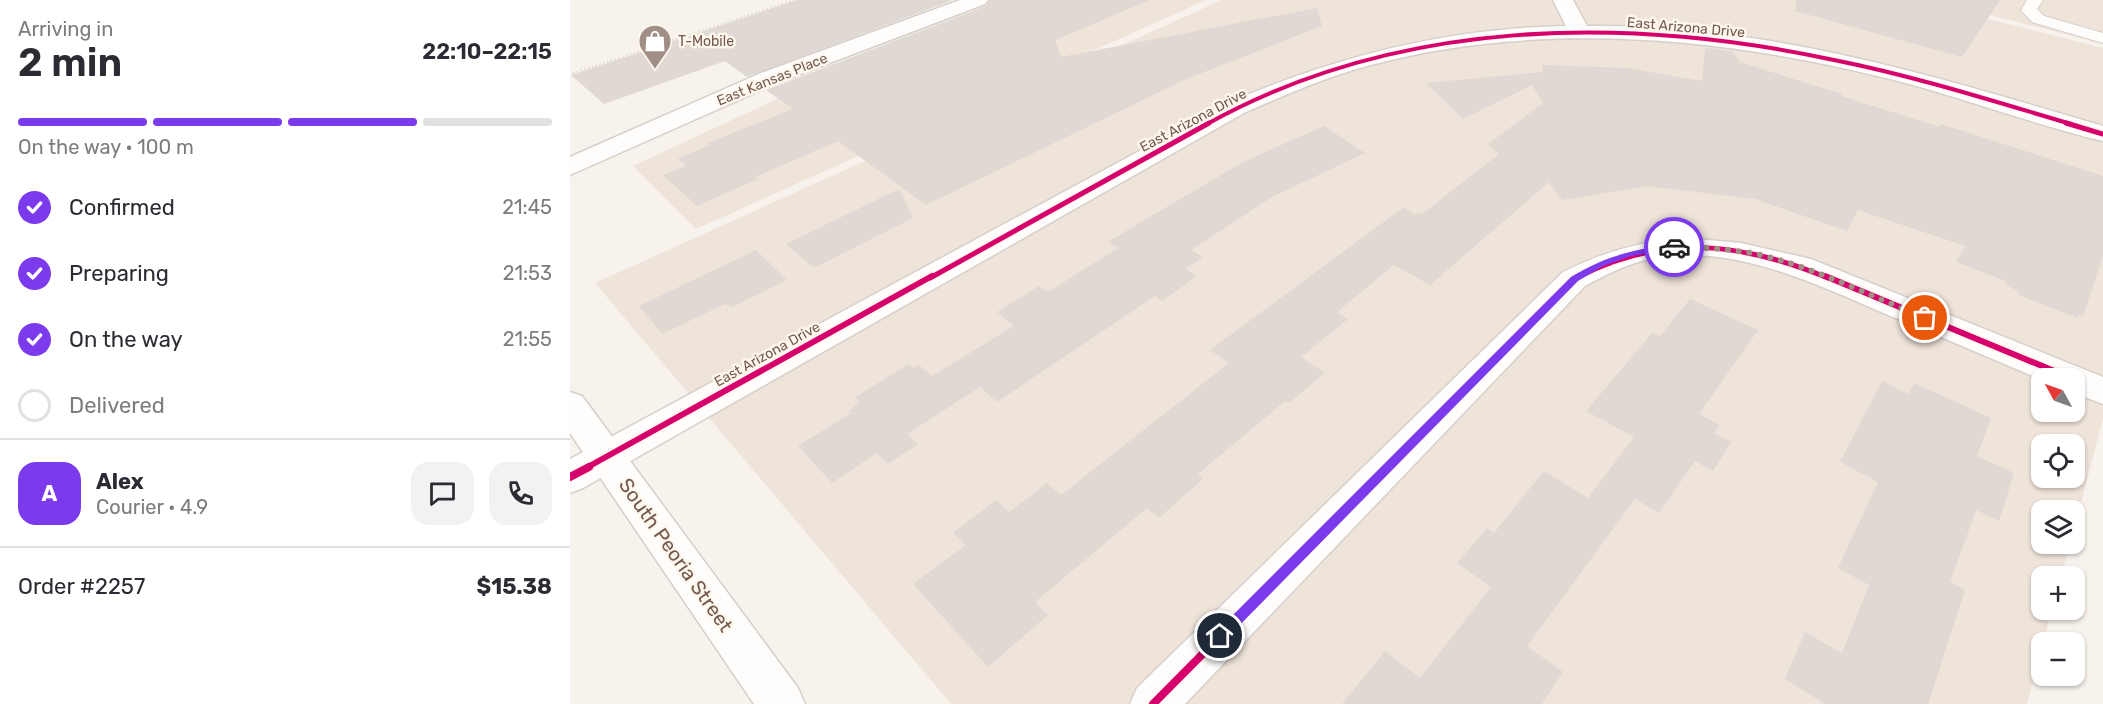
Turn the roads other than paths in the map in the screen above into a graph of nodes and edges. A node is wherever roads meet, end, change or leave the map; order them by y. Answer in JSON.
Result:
{"nodes":[{"id":1,"x":978,"y":0,"type":"edge"},
{"id":2,"x":1563,"y":0,"type":"edge"},
{"id":3,"x":2035,"y":0,"type":"edge"},
{"id":4,"x":1580,"y":33,"type":"junction"},
{"id":5,"x":2103,"y":38,"type":"edge"},
{"id":6,"x":2103,"y":134,"type":"edge"},
{"id":7,"x":570,"y":167,"type":"edge"},
{"id":8,"x":2046,"y":368,"type":"edge"},
{"id":9,"x":2085,"y":384,"type":"edge"},
{"id":10,"x":2103,"y":391,"type":"edge"},
{"id":11,"x":570,"y":405,"type":"edge"},
{"id":12,"x":607,"y":457,"type":"junction"},
{"id":13,"x":570,"y":477,"type":"edge"},
{"id":14,"x":783,"y":704,"type":"edge"},
{"id":15,"x":1153,"y":704,"type":"edge"}],
"edges":[{"from":1,"to":7,"type":"street","name":"East Kansas Place"},
{"from":2,"to":4,"type":"street"},
{"from":3,"to":5,"type":"lane"},
{"from":4,"to":6,"type":"street","name":"East Arizona Drive"},
{"from":4,"to":12,"type":"street","name":"East Arizona Drive"},
{"from":8,"to":15,"type":"street"},
{"from":9,"to":10,"type":"street"},
{"from":11,"to":12,"type":"street","name":"South Peoria Street"},
{"from":12,"to":13,"type":"street","name":"East Arizona Drive"},
{"from":12,"to":14,"type":"street","name":"South Peoria Street"}]}
